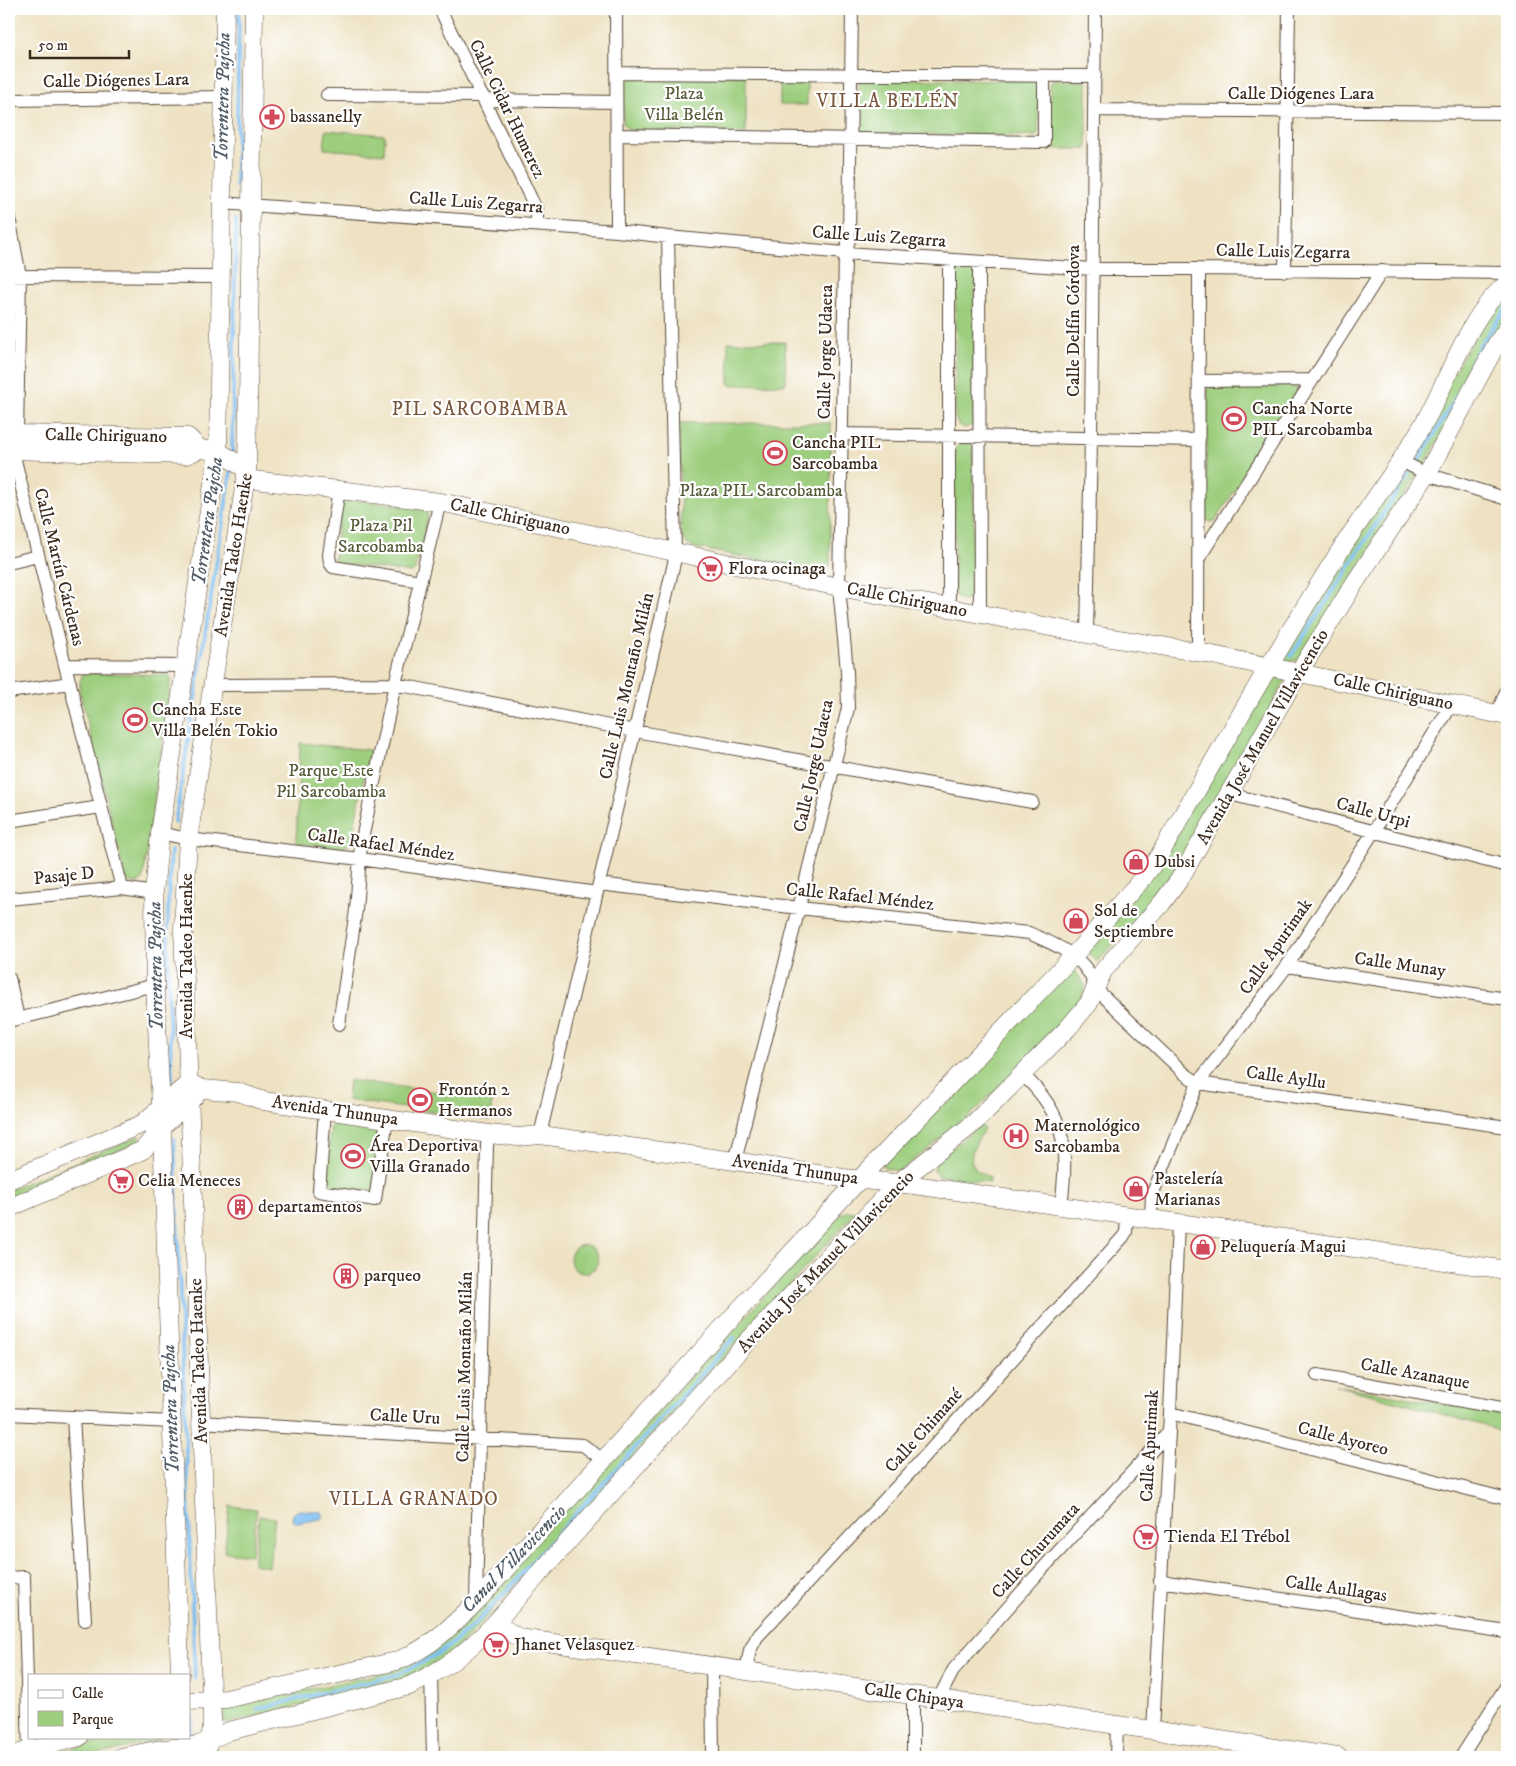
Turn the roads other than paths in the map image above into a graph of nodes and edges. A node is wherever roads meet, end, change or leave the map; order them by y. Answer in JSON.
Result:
{"nodes":[{"id":1,"x":225,"y":9,"type":"edge"},
{"id":2,"x":254,"y":9,"type":"edge"},
{"id":3,"x":440,"y":9,"type":"edge"},
{"id":4,"x":616,"y":9,"type":"edge"},
{"id":5,"x":852,"y":9,"type":"edge"},
{"id":6,"x":1095,"y":9,"type":"edge"},
{"id":7,"x":1289,"y":9,"type":"edge"},
{"id":8,"x":616,"y":73,"type":"junction"},
{"id":9,"x":852,"y":74,"type":"junction"},
{"id":10,"x":1044,"y":76,"type":"junction"},
{"id":11,"x":1095,"y":76,"type":"junction"},
{"id":12,"x":327,"y":95,"type":"dead end"},
{"id":13,"x":223,"y":97,"type":"junction"},
{"id":14,"x":484,"y":98,"type":"junction"},
{"id":15,"x":9,"y":100,"type":"edge"},
{"id":16,"x":616,"y":102,"type":"junction"},
{"id":17,"x":1095,"y":110,"type":"junction"},
{"id":18,"x":1288,"y":111,"type":"junction"},
{"id":19,"x":1507,"y":113,"type":"edge"},
{"id":20,"x":617,"y":135,"type":"junction"},
{"id":21,"x":851,"y":139,"type":"junction"},
{"id":22,"x":221,"y":203,"type":"junction"},
{"id":23,"x":250,"y":204,"type":"junction"},
{"id":24,"x":9,"y":217,"type":"edge"},
{"id":25,"x":537,"y":225,"type":"junction"},
{"id":26,"x":617,"y":231,"type":"junction"},
{"id":27,"x":668,"y":237,"type":"junction"},
{"id":28,"x":845,"y":253,"type":"junction"},
{"id":29,"x":949,"y":260,"type":"junction"},
{"id":30,"x":980,"y":262,"type":"junction"},
{"id":31,"x":1092,"y":269,"type":"junction"},
{"id":32,"x":1199,"y":269,"type":"junction"},
{"id":33,"x":1285,"y":271,"type":"junction"},
{"id":34,"x":1382,"y":271,"type":"junction"},
{"id":35,"x":1507,"y":273,"type":"edge"},
{"id":36,"x":14,"y":276,"type":"edge"},
{"id":37,"x":221,"y":277,"type":"junction"},
{"id":38,"x":1507,"y":284,"type":"edge"},
{"id":39,"x":1507,"y":329,"type":"edge"},
{"id":40,"x":1312,"y":380,"type":"junction"},
{"id":41,"x":1199,"y":381,"type":"junction"},
{"id":42,"x":842,"y":434,"type":"junction"},
{"id":43,"x":949,"y":436,"type":"junction"},
{"id":44,"x":980,"y":436,"type":"junction"},
{"id":45,"x":1091,"y":438,"type":"junction"},
{"id":46,"x":1199,"y":440,"type":"junction"},
{"id":47,"x":13,"y":442,"type":"edge"},
{"id":48,"x":1400,"y":460,"type":"junction"},
{"id":49,"x":235,"y":464,"type":"junction"},
{"id":50,"x":1427,"y":474,"type":"junction"},
{"id":51,"x":339,"y":489,"type":"junction"},
{"id":52,"x":1507,"y":499,"type":"edge"},
{"id":53,"x":440,"y":502,"type":"junction"},
{"id":54,"x":675,"y":552,"type":"junction"},
{"id":55,"x":38,"y":556,"type":"junction"},
{"id":56,"x":1199,"y":558,"type":"junction"},
{"id":57,"x":9,"y":563,"type":"edge"},
{"id":58,"x":421,"y":581,"type":"junction"},
{"id":59,"x":838,"y":587,"type":"junction"},
{"id":60,"x":949,"y":608,"type":"junction"},
{"id":61,"x":980,"y":614,"type":"junction"},
{"id":62,"x":1087,"y":634,"type":"junction"},
{"id":63,"x":1198,"y":652,"type":"junction"},
{"id":64,"x":65,"y":665,"type":"junction"},
{"id":65,"x":186,"y":666,"type":"junction"},
{"id":66,"x":1268,"y":667,"type":"junction"},
{"id":67,"x":1299,"y":672,"type":"junction"},
{"id":68,"x":70,"y":683,"type":"junction"},
{"id":69,"x":395,"y":684,"type":"junction"},
{"id":70,"x":214,"y":685,"type":"junction"},
{"id":71,"x":1507,"y":689,"type":"edge"},
{"id":72,"x":9,"y":692,"type":"edge"},
{"id":73,"x":1452,"y":704,"type":"junction"},
{"id":74,"x":1502,"y":715,"type":"edge"},
{"id":75,"x":635,"y":731,"type":"junction"},
{"id":76,"x":834,"y":768,"type":"junction"},
{"id":77,"x":1230,"y":794,"type":"junction"},
{"id":78,"x":1032,"y":802,"type":"dead end"},
{"id":79,"x":101,"y":808,"type":"junction"},
{"id":80,"x":9,"y":821,"type":"edge"},
{"id":81,"x":1374,"y":832,"type":"junction"},
{"id":82,"x":163,"y":834,"type":"junction"},
{"id":83,"x":185,"y":838,"type":"junction"},
{"id":84,"x":360,"y":859,"type":"junction"},
{"id":85,"x":1507,"y":866,"type":"edge"},
{"id":86,"x":122,"y":888,"type":"junction"},
{"id":87,"x":598,"y":889,"type":"junction"},
{"id":88,"x":154,"y":893,"type":"junction"},
{"id":89,"x":9,"y":899,"type":"edge"},
{"id":90,"x":800,"y":908,"type":"junction"},
{"id":91,"x":1073,"y":956,"type":"junction"},
{"id":92,"x":1287,"y":966,"type":"junction"},
{"id":93,"x":9,"y":978,"type":"edge"},
{"id":94,"x":155,"y":985,"type":"junction"},
{"id":95,"x":1095,"y":988,"type":"junction"},
{"id":96,"x":1507,"y":999,"type":"edge"},
{"id":97,"x":14,"y":1020,"type":"edge"},
{"id":98,"x":339,"y":1024,"type":"dead end"},
{"id":99,"x":1023,"y":1075,"type":"junction"},
{"id":100,"x":1198,"y":1083,"type":"junction"},
{"id":101,"x":194,"y":1091,"type":"junction"},
{"id":102,"x":160,"y":1107,"type":"junction"},
{"id":103,"x":325,"y":1110,"type":"junction"},
{"id":104,"x":387,"y":1118,"type":"junction"},
{"id":105,"x":162,"y":1127,"type":"junction"},
{"id":106,"x":1507,"y":1127,"type":"edge"},
{"id":107,"x":489,"y":1134,"type":"junction"},
{"id":108,"x":540,"y":1135,"type":"junction"},
{"id":109,"x":734,"y":1161,"type":"junction"},
{"id":110,"x":9,"y":1180,"type":"edge"},
{"id":111,"x":858,"y":1180,"type":"junction"},
{"id":112,"x":898,"y":1182,"type":"junction"},
{"id":113,"x":1061,"y":1205,"type":"junction"},
{"id":114,"x":9,"y":1208,"type":"edge"},
{"id":115,"x":1127,"y":1215,"type":"junction"},
{"id":116,"x":1151,"y":1218,"type":"junction"},
{"id":117,"x":1178,"y":1223,"type":"junction"},
{"id":118,"x":1507,"y":1270,"type":"edge"},
{"id":119,"x":1317,"y":1375,"type":"dead end"},
{"id":120,"x":1507,"y":1409,"type":"edge"},
{"id":121,"x":1170,"y":1413,"type":"junction"},
{"id":122,"x":9,"y":1414,"type":"edge"},
{"id":123,"x":73,"y":1417,"type":"junction"},
{"id":124,"x":172,"y":1422,"type":"junction"},
{"id":125,"x":200,"y":1422,"type":"junction"},
{"id":126,"x":1169,"y":1432,"type":"junction"},
{"id":127,"x":481,"y":1439,"type":"junction"},
{"id":128,"x":603,"y":1460,"type":"junction"},
{"id":129,"x":1507,"y":1499,"type":"edge"},
{"id":130,"x":9,"y":1578,"type":"edge"},
{"id":131,"x":1160,"y":1581,"type":"junction"},
{"id":132,"x":476,"y":1602,"type":"junction"},
{"id":133,"x":85,"y":1620,"type":"dead end"},
{"id":134,"x":495,"y":1623,"type":"junction"},
{"id":135,"x":1507,"y":1632,"type":"edge"},
{"id":136,"x":712,"y":1666,"type":"junction"},
{"id":137,"x":746,"y":1671,"type":"junction"},
{"id":138,"x":180,"y":1674,"type":"edge"},
{"id":139,"x":431,"y":1675,"type":"junction"},
{"id":140,"x":1507,"y":1685,"type":"edge"},
{"id":141,"x":912,"y":1696,"type":"junction"},
{"id":142,"x":212,"y":1700,"type":"junction"},
{"id":143,"x":938,"y":1700,"type":"junction"},
{"id":144,"x":190,"y":1701,"type":"edge"},
{"id":145,"x":28,"y":1716,"type":"edge"},
{"id":146,"x":1117,"y":1725,"type":"junction"},
{"id":147,"x":1153,"y":1730,"type":"junction"},
{"id":148,"x":29,"y":1738,"type":"edge"},
{"id":149,"x":75,"y":1738,"type":"edge"},
{"id":150,"x":209,"y":1739,"type":"junction"},
{"id":151,"x":172,"y":1748,"type":"edge"},
{"id":152,"x":29,"y":1751,"type":"junction"},
{"id":153,"x":9,"y":1756,"type":"edge"},
{"id":154,"x":121,"y":1757,"type":"edge"},
{"id":155,"x":205,"y":1757,"type":"edge"},
{"id":156,"x":433,"y":1757,"type":"edge"},
{"id":157,"x":712,"y":1757,"type":"edge"},
{"id":158,"x":913,"y":1757,"type":"edge"},
{"id":159,"x":1116,"y":1757,"type":"edge"},
{"id":160,"x":1338,"y":1757,"type":"edge"},
{"id":161,"x":1461,"y":1757,"type":"edge"}],
"edges":[{"from":1,"to":13,"type":"main road","name":"Avenida Tadeo Haenke"},
{"from":2,"to":23,"type":"main road","name":"Avenida Tadeo Haenke"},
{"from":3,"to":14,"type":"street","name":"Calle Cidar Humerez"},
{"from":4,"to":8,"type":"street"},
{"from":5,"to":9,"type":"street","name":"Calle Jorge Udaeta"},
{"from":6,"to":11,"type":"street","name":"Calle Delfín Córdova"},
{"from":7,"to":18,"type":"street"},
{"from":8,"to":9,"type":"street"},
{"from":8,"to":16,"type":"street"},
{"from":9,"to":10,"type":"street"},
{"from":9,"to":21,"type":"street","name":"Calle Jorge Udaeta"},
{"from":10,"to":11,"type":"street"},
{"from":10,"to":21,"type":"street"},
{"from":11,"to":17,"type":"street","name":"Calle Delfín Córdova"},
{"from":12,"to":14,"type":"street"},
{"from":13,"to":15,"type":"street","name":"Calle Diógenes Lara"},
{"from":13,"to":22,"type":"main road","name":"Avenida Tadeo Haenke"},
{"from":14,"to":16,"type":"street"},
{"from":14,"to":25,"type":"street","name":"Calle Cidar Humerez"},
{"from":16,"to":20,"type":"street"},
{"from":17,"to":18,"type":"street","name":"Calle Diógenes Lara"},
{"from":17,"to":31,"type":"street","name":"Calle Delfín Córdova"},
{"from":18,"to":19,"type":"street","name":"Calle Diógenes Lara"},
{"from":18,"to":33,"type":"street"},
{"from":20,"to":21,"type":"street"},
{"from":20,"to":26,"type":"street"},
{"from":21,"to":28,"type":"street","name":"Calle Jorge Udaeta"},
{"from":22,"to":23,"type":"street","name":"Calle Luis Zegarra"},
{"from":22,"to":37,"type":"main road","name":"Avenida Tadeo Haenke"},
{"from":23,"to":25,"type":"street","name":"Calle Luis Zegarra"},
{"from":23,"to":49,"type":"main road","name":"Avenida Tadeo Haenke"},
{"from":24,"to":36,"type":"street","name":"Calle Martín Cárdenas"},
{"from":25,"to":26,"type":"street","name":"Calle Luis Zegarra"},
{"from":26,"to":27,"type":"street","name":"Calle Luis Zegarra"},
{"from":27,"to":28,"type":"street","name":"Calle Luis Zegarra"},
{"from":27,"to":54,"type":"street","name":"Calle Luis Montaño Milán"},
{"from":28,"to":29,"type":"street","name":"Calle Luis Zegarra"},
{"from":28,"to":42,"type":"street","name":"Calle Jorge Udaeta"},
{"from":29,"to":30,"type":"street","name":"Calle Luis Zegarra"},
{"from":29,"to":43,"type":"street"},
{"from":30,"to":31,"type":"street","name":"Calle Luis Zegarra"},
{"from":30,"to":44,"type":"street"},
{"from":31,"to":32,"type":"street","name":"Calle Luis Zegarra"},
{"from":31,"to":45,"type":"street","name":"Calle Delfín Córdova"},
{"from":32,"to":33,"type":"street","name":"Calle Luis Zegarra"},
{"from":32,"to":41,"type":"street"},
{"from":33,"to":34,"type":"street","name":"Calle Luis Zegarra"},
{"from":34,"to":35,"type":"street","name":"Calle Luis Zegarra"},
{"from":34,"to":40,"type":"street"},
{"from":36,"to":37,"type":"street"},
{"from":36,"to":47,"type":"street","name":"Calle Martín Cárdenas"},
{"from":37,"to":49,"type":"main road","name":"Avenida Tadeo Haenke"},
{"from":38,"to":48,"type":"main road","name":"Avenida José Manuel Villavicencio"},
{"from":39,"to":50,"type":"main road","name":"Avenida José Manuel Villavicencio"},
{"from":40,"to":41,"type":"street"},
{"from":40,"to":56,"type":"street"},
{"from":41,"to":46,"type":"street"},
{"from":42,"to":43,"type":"street"},
{"from":42,"to":59,"type":"street","name":"Calle Jorge Udaeta"},
{"from":43,"to":44,"type":"street"},
{"from":43,"to":60,"type":"street"},
{"from":44,"to":45,"type":"street"},
{"from":44,"to":61,"type":"street"},
{"from":45,"to":46,"type":"street"},
{"from":45,"to":62,"type":"street","name":"Calle Delfín Córdova"},
{"from":46,"to":56,"type":"street"},
{"from":47,"to":49,"type":"main road","name":"Calle Chiriguano"},
{"from":47,"to":55,"type":"street","name":"Calle Martín Cárdenas"},
{"from":48,"to":50,"type":"street"},
{"from":48,"to":66,"type":"main road","name":"Avenida José Manuel Villavicencio"},
{"from":49,"to":51,"type":"main road","name":"Calle Chiriguano"},
{"from":49,"to":65,"type":"main road","name":"Avenida Tadeo Haenke"},
{"from":49,"to":70,"type":"main road","name":"Avenida Tadeo Haenke"},
{"from":50,"to":52,"type":"street"},
{"from":50,"to":67,"type":"main road","name":"Avenida José Manuel Villavicencio"},
{"from":51,"to":53,"type":"main road","name":"Calle Chiriguano"},
{"from":51,"to":58,"type":"street"},
{"from":53,"to":54,"type":"main road","name":"Calle Chiriguano"},
{"from":53,"to":58,"type":"street"},
{"from":54,"to":59,"type":"main road","name":"Calle Chiriguano"},
{"from":54,"to":75,"type":"street","name":"Calle Luis Montaño Milán"},
{"from":55,"to":57,"type":"street"},
{"from":55,"to":64,"type":"street","name":"Calle Martín Cárdenas"},
{"from":56,"to":63,"type":"street"},
{"from":58,"to":69,"type":"street"},
{"from":59,"to":60,"type":"main road","name":"Calle Chiriguano"},
{"from":59,"to":76,"type":"street","name":"Calle Jorge Udaeta"},
{"from":60,"to":61,"type":"main road","name":"Calle Chiriguano"},
{"from":61,"to":62,"type":"main road","name":"Calle Chiriguano"},
{"from":62,"to":63,"type":"main road","name":"Calle Chiriguano"},
{"from":63,"to":66,"type":"main road","name":"Calle Chiriguano"},
{"from":64,"to":65,"type":"street"},
{"from":64,"to":68,"type":"street","name":"Calle Martín Cárdenas"},
{"from":65,"to":82,"type":"main road","name":"Avenida Tadeo Haenke"},
{"from":66,"to":67,"type":"main road","name":"Calle Chiriguano"},
{"from":66,"to":91,"type":"main road","name":"Avenida José Manuel Villavicencio"},
{"from":67,"to":73,"type":"main road","name":"Calle Chiriguano"},
{"from":67,"to":77,"type":"main road","name":"Avenida José Manuel Villavicencio"},
{"from":68,"to":72,"type":"street"},
{"from":68,"to":79,"type":"street","name":"Calle Martín Cárdenas"},
{"from":69,"to":70,"type":"street"},
{"from":69,"to":75,"type":"street"},
{"from":69,"to":84,"type":"street"},
{"from":70,"to":83,"type":"main road","name":"Avenida Tadeo Haenke"},
{"from":71,"to":74,"type":"street"},
{"from":73,"to":74,"type":"main road","name":"Calle Chiriguano"},
{"from":73,"to":81,"type":"street","name":"Calle Apurimak"},
{"from":75,"to":76,"type":"street"},
{"from":75,"to":87,"type":"street","name":"Calle Luis Montaño Milán"},
{"from":76,"to":78,"type":"street"},
{"from":76,"to":90,"type":"street","name":"Calle Jorge Udaeta"},
{"from":77,"to":81,"type":"street","name":"Calle Urpi"},
{"from":77,"to":95,"type":"main road","name":"Avenida José Manuel Villavicencio"},
{"from":79,"to":80,"type":"street"},
{"from":79,"to":86,"type":"street","name":"Calle Martín Cárdenas"},
{"from":81,"to":85,"type":"street","name":"Calle Urpi"},
{"from":81,"to":92,"type":"street","name":"Calle Apurimak"},
{"from":82,"to":83,"type":"street","name":"Calle Rafael Méndez"},
{"from":82,"to":88,"type":"main road","name":"Avenida Tadeo Haenke"},
{"from":83,"to":84,"type":"street","name":"Calle Rafael Méndez"},
{"from":83,"to":101,"type":"main road","name":"Avenida Tadeo Haenke"},
{"from":84,"to":87,"type":"street","name":"Calle Rafael Méndez"},
{"from":84,"to":98,"type":"street"},
{"from":86,"to":88,"type":"street"},
{"from":86,"to":89,"type":"street","name":"Pasaje D"},
{"from":87,"to":90,"type":"street","name":"Calle Rafael Méndez"},
{"from":87,"to":108,"type":"street","name":"Calle Luis Montaño Milán"},
{"from":88,"to":94,"type":"main road","name":"Avenida Tadeo Haenke"},
{"from":90,"to":91,"type":"street","name":"Calle Rafael Méndez"},
{"from":90,"to":109,"type":"street","name":"Calle Jorge Udaeta"},
{"from":91,"to":95,"type":"street","name":"Calle Rafael Méndez"},
{"from":91,"to":111,"type":"main road","name":"Avenida José Manuel Villavicencio"},
{"from":92,"to":96,"type":"street","name":"Calle Munay"},
{"from":92,"to":100,"type":"street","name":"Calle Apurimak"},
{"from":93,"to":97,"type":"street"},
{"from":94,"to":97,"type":"street"},
{"from":94,"to":102,"type":"main road","name":"Avenida Tadeo Haenke"},
{"from":95,"to":99,"type":"main road","name":"Avenida José Manuel Villavicencio"},
{"from":95,"to":100,"type":"street","name":"Calle Ayllu"},
{"from":99,"to":112,"type":"main road","name":"Avenida José Manuel Villavicencio"},
{"from":99,"to":113,"type":"street"},
{"from":100,"to":106,"type":"street","name":"Calle Ayllu"},
{"from":100,"to":116,"type":"street","name":"Calle Apurimak"},
{"from":101,"to":102,"type":"main road"},
{"from":101,"to":103,"type":"main road","name":"Avenida Thunupa"},
{"from":101,"to":105,"type":"main road"},
{"from":101,"to":125,"type":"main road","name":"Avenida Tadeo Haenke"},
{"from":102,"to":105,"type":"main road","name":"Avenida Tadeo Haenke"},
{"from":102,"to":110,"type":"main road"},
{"from":103,"to":104,"type":"main road","name":"Avenida Thunupa"},
{"from":103,"to":104,"type":"street"},
{"from":104,"to":107,"type":"main road","name":"Avenida Thunupa"},
{"from":105,"to":114,"type":"main road"},
{"from":105,"to":124,"type":"main road","name":"Avenida Tadeo Haenke"},
{"from":107,"to":108,"type":"main road","name":"Avenida Thunupa"},
{"from":107,"to":127,"type":"street","name":"Calle Luis Montaño Milán"},
{"from":108,"to":109,"type":"main road","name":"Avenida Thunupa"},
{"from":109,"to":111,"type":"main road","name":"Avenida Thunupa"},
{"from":111,"to":112,"type":"main road","name":"Avenida Thunupa"},
{"from":111,"to":128,"type":"main road","name":"Avenida José Manuel Villavicencio"},
{"from":112,"to":113,"type":"main road","name":"Avenida Thunupa"},
{"from":112,"to":134,"type":"main road","name":"Avenida José Manuel Villavicencio"},
{"from":113,"to":115,"type":"main road","name":"Avenida Thunupa"},
{"from":115,"to":116,"type":"main road","name":"Avenida Thunupa"},
{"from":115,"to":137,"type":"street","name":"Calle Chimané"},
{"from":116,"to":117,"type":"main road","name":"Avenida Thunupa"},
{"from":117,"to":118,"type":"main road","name":"Avenida Thunupa"},
{"from":117,"to":121,"type":"street","name":"Calle Apurimak"},
{"from":119,"to":120,"type":"street","name":"Calle Azanaque"},
{"from":121,"to":126,"type":"street","name":"Calle Apurimak"},
{"from":121,"to":129,"type":"street","name":"Calle Ayoreo"},
{"from":122,"to":123,"type":"street"},
{"from":123,"to":124,"type":"street"},
{"from":123,"to":133,"type":"street"},
{"from":124,"to":138,"type":"main road","name":"Avenida Tadeo Haenke"},
{"from":125,"to":127,"type":"street","name":"Calle Uru"},
{"from":125,"to":142,"type":"main road","name":"Avenida Tadeo Haenke"},
{"from":126,"to":131,"type":"street","name":"Calle Apurimak"},
{"from":126,"to":143,"type":"street","name":"Calle Churumata"},
{"from":127,"to":128,"type":"street","name":"Calle Uru"},
{"from":127,"to":132,"type":"street","name":"Calle Luis Montaño Milán"},
{"from":128,"to":132,"type":"main road","name":"Avenida José Manuel Villavicencio"},
{"from":130,"to":145,"type":"street"},
{"from":131,"to":135,"type":"street","name":"Calle Aullagas"},
{"from":131,"to":147,"type":"street","name":"Calle Apurimak"},
{"from":132,"to":142,"type":"main road","name":"Avenida José Manuel Villavicencio"},
{"from":134,"to":136,"type":"main road","name":"Calle Chipaya"},
{"from":134,"to":139,"type":"main road","name":"Avenida José Manuel Villavicencio"},
{"from":136,"to":137,"type":"main road","name":"Calle Chipaya"},
{"from":136,"to":157,"type":"street"},
{"from":137,"to":141,"type":"main road","name":"Calle Chipaya"},
{"from":139,"to":150,"type":"main road","name":"Avenida José Manuel Villavicencio"},
{"from":139,"to":156,"type":"street"},
{"from":140,"to":161,"type":"street"},
{"from":141,"to":143,"type":"main road","name":"Calle Chipaya"},
{"from":141,"to":158,"type":"street"},
{"from":142,"to":144,"type":"main road","name":"Avenida José Manuel Villavicencio"},
{"from":142,"to":150,"type":"main road","name":"Avenida Tadeo Haenke"},
{"from":143,"to":146,"type":"main road","name":"Calle Chipaya"},
{"from":146,"to":147,"type":"main road","name":"Calle Chipaya"},
{"from":146,"to":159,"type":"street"},
{"from":147,"to":160,"type":"main road","name":"Calle Chipaya"},
{"from":148,"to":152,"type":"street"},
{"from":149,"to":152,"type":"main road"},
{"from":150,"to":151,"type":"main road","name":"Avenida José Manuel Villavicencio"},
{"from":150,"to":155,"type":"main road","name":"Avenida Tadeo Haenke"},
{"from":151,"to":154,"type":"main road","name":"Avenida José Manuel Villavicencio"},
{"from":152,"to":153,"type":"main road"}]}
